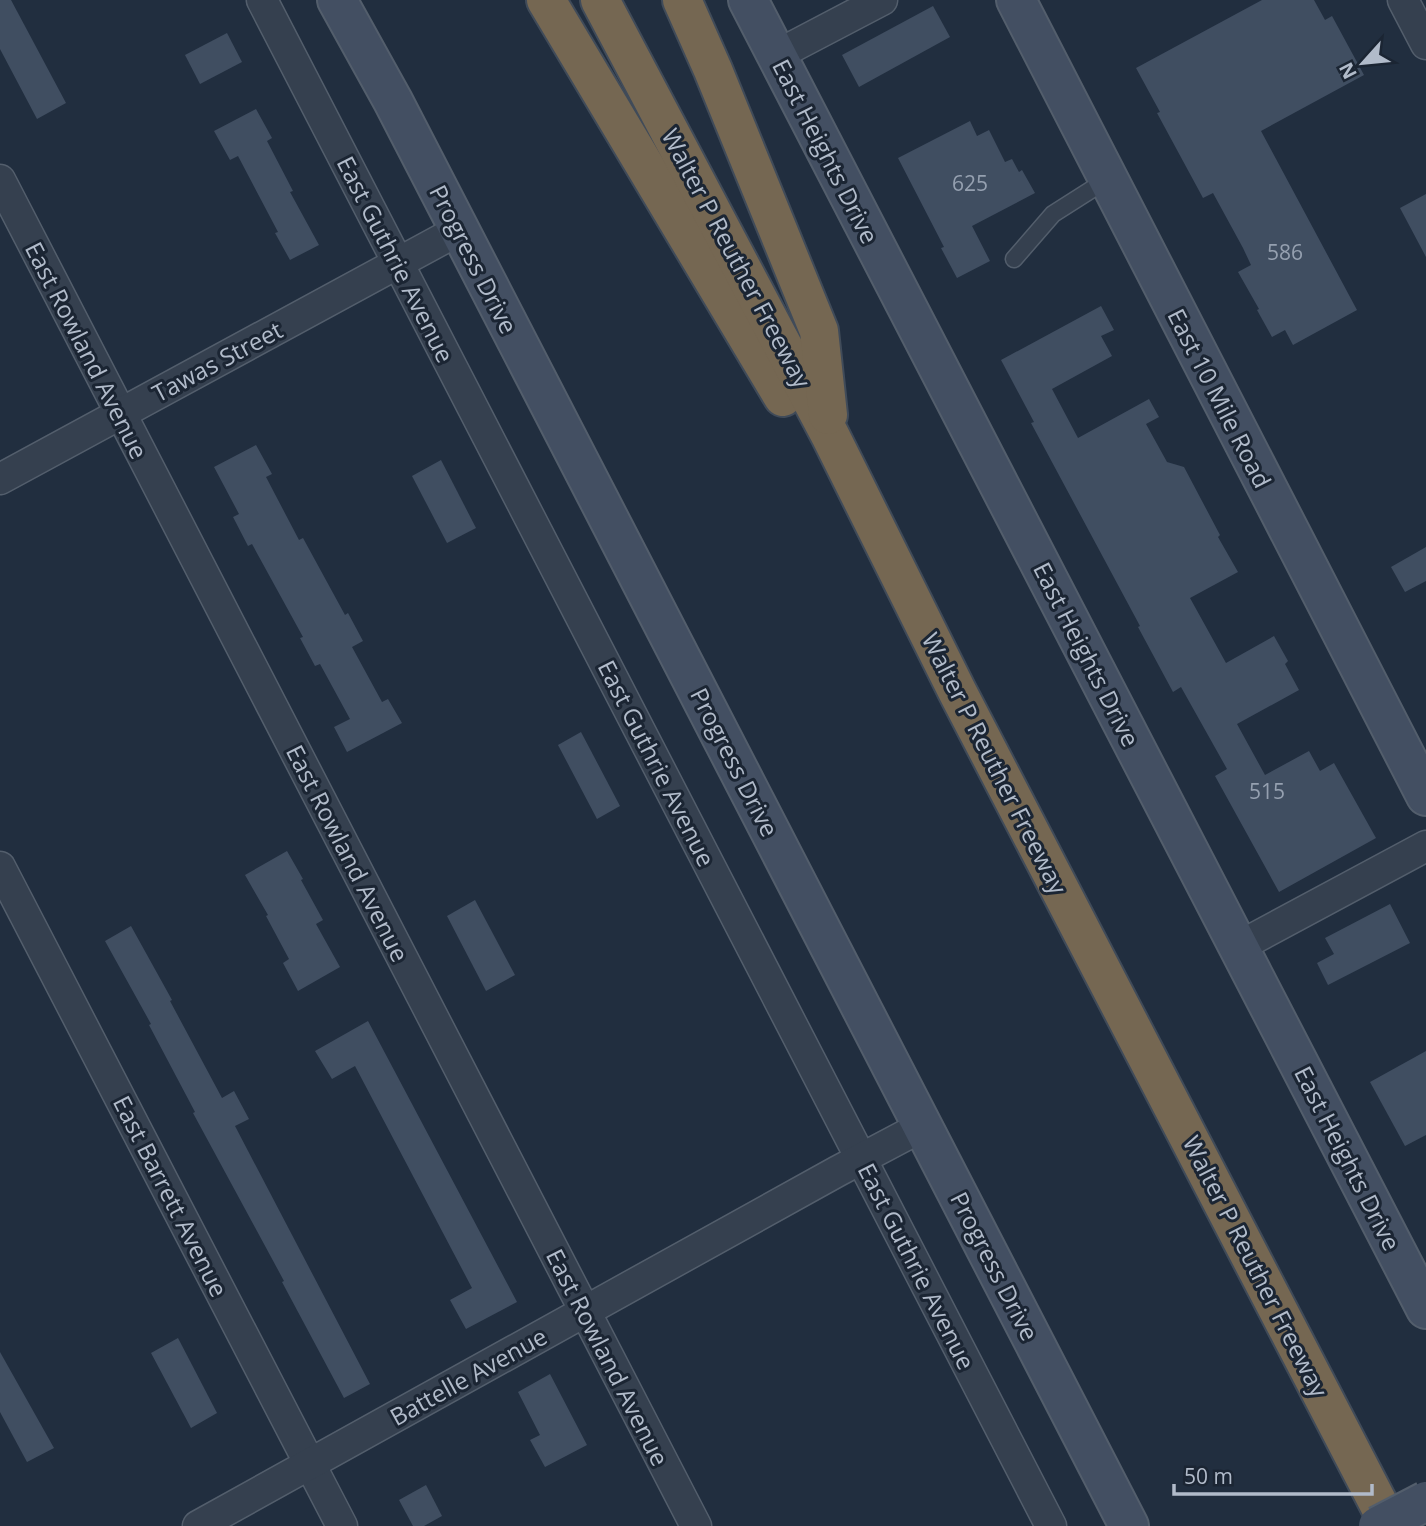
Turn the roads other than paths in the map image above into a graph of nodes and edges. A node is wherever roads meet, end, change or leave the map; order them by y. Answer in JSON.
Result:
{"nodes":[{"id":1,"x":262,"y":0,"type":"edge"},
{"id":2,"x":337,"y":0,"type":"edge"},
{"id":3,"x":547,"y":0,"type":"edge"},
{"id":4,"x":600,"y":0,"type":"edge"},
{"id":5,"x":682,"y":0,"type":"edge"},
{"id":6,"x":748,"y":0,"type":"edge"},
{"id":7,"x":882,"y":0,"type":"edge"},
{"id":8,"x":1016,"y":0,"type":"edge"},
{"id":9,"x":1412,"y":3,"type":"edge"},
{"id":10,"x":1426,"y":44,"type":"edge"},
{"id":11,"x":776,"y":55,"type":"junction"},
{"id":12,"x":1108,"y":179,"type":"junction"},
{"id":13,"x":0,"y":180,"type":"edge"},
{"id":14,"x":459,"y":230,"type":"junction"},
{"id":15,"x":1014,"y":259,"type":"dead end"},
{"id":16,"x":398,"y":263,"type":"junction"},
{"id":17,"x":120,"y":414,"type":"junction"},
{"id":18,"x":830,"y":435,"type":"junction"},
{"id":19,"x":0,"y":479,"type":"edge"},
{"id":20,"x":957,"y":691,"type":"junction"},
{"id":21,"x":1426,"y":796,"type":"edge"},
{"id":22,"x":1426,"y":846,"type":"edge"},
{"id":23,"x":0,"y":867,"type":"edge"},
{"id":24,"x":1238,"y":947,"type":"junction"},
{"id":25,"x":923,"y":1126,"type":"junction"},
{"id":26,"x":861,"y":1158,"type":"junction"},
{"id":27,"x":1426,"y":1309,"type":"edge"},
{"id":28,"x":584,"y":1312,"type":"junction"},
{"id":29,"x":310,"y":1464,"type":"junction"},
{"id":30,"x":1426,"y":1501,"type":"edge"},
{"id":31,"x":198,"y":1526,"type":"edge"},
{"id":32,"x":342,"y":1526,"type":"edge"},
{"id":33,"x":696,"y":1526,"type":"edge"},
{"id":34,"x":1051,"y":1526,"type":"edge"},
{"id":35,"x":1129,"y":1526,"type":"edge"},
{"id":36,"x":1378,"y":1526,"type":"edge"},
{"id":37,"x":1390,"y":1526,"type":"edge"}],
"edges":[{"from":1,"to":16,"type":"street","name":"East Guthrie Avenue"},
{"from":2,"to":14,"type":"main road","name":"Progress Drive"},
{"from":3,"to":20,"type":"highway"},
{"from":4,"to":18,"type":"highway","name":"Walter P Reuther Freeway"},
{"from":5,"to":18,"type":"highway"},
{"from":6,"to":11,"type":"main road","name":"East Heights Drive"},
{"from":7,"to":11,"type":"street"},
{"from":8,"to":12,"type":"main road","name":"East 10 Mile Road"},
{"from":9,"to":10,"type":"street"},
{"from":11,"to":24,"type":"main road","name":"East Heights Drive"},
{"from":12,"to":15,"type":"lane"},
{"from":12,"to":21,"type":"main road","name":"East 10 Mile Road"},
{"from":13,"to":17,"type":"street","name":"East Rowland Avenue"},
{"from":14,"to":16,"type":"street","name":"Tawas Street"},
{"from":14,"to":25,"type":"main road","name":"Progress Drive"},
{"from":16,"to":17,"type":"street","name":"Tawas Street"},
{"from":16,"to":26,"type":"street","name":"East Guthrie Avenue"},
{"from":17,"to":19,"type":"street","name":"Tawas Street"},
{"from":17,"to":28,"type":"street","name":"East Rowland Avenue"},
{"from":18,"to":20,"type":"highway","name":"Walter P Reuther Freeway"},
{"from":20,"to":37,"type":"highway","name":"Walter P Reuther Freeway"},
{"from":22,"to":24,"type":"street"},
{"from":23,"to":29,"type":"street","name":"East Barrett Avenue"},
{"from":24,"to":27,"type":"main road","name":"East Heights Drive"},
{"from":25,"to":26,"type":"street","name":"Battelle Avenue"},
{"from":25,"to":35,"type":"main road","name":"Progress Drive"},
{"from":26,"to":28,"type":"street","name":"Battelle Avenue"},
{"from":26,"to":34,"type":"street","name":"East Guthrie Avenue"},
{"from":28,"to":29,"type":"street","name":"Battelle Avenue"},
{"from":28,"to":33,"type":"street","name":"East Rowland Avenue"},
{"from":29,"to":31,"type":"street","name":"Battelle Avenue"},
{"from":29,"to":32,"type":"street","name":"East Barrett Avenue"},
{"from":30,"to":36,"type":"main road","bridge":true}]}
